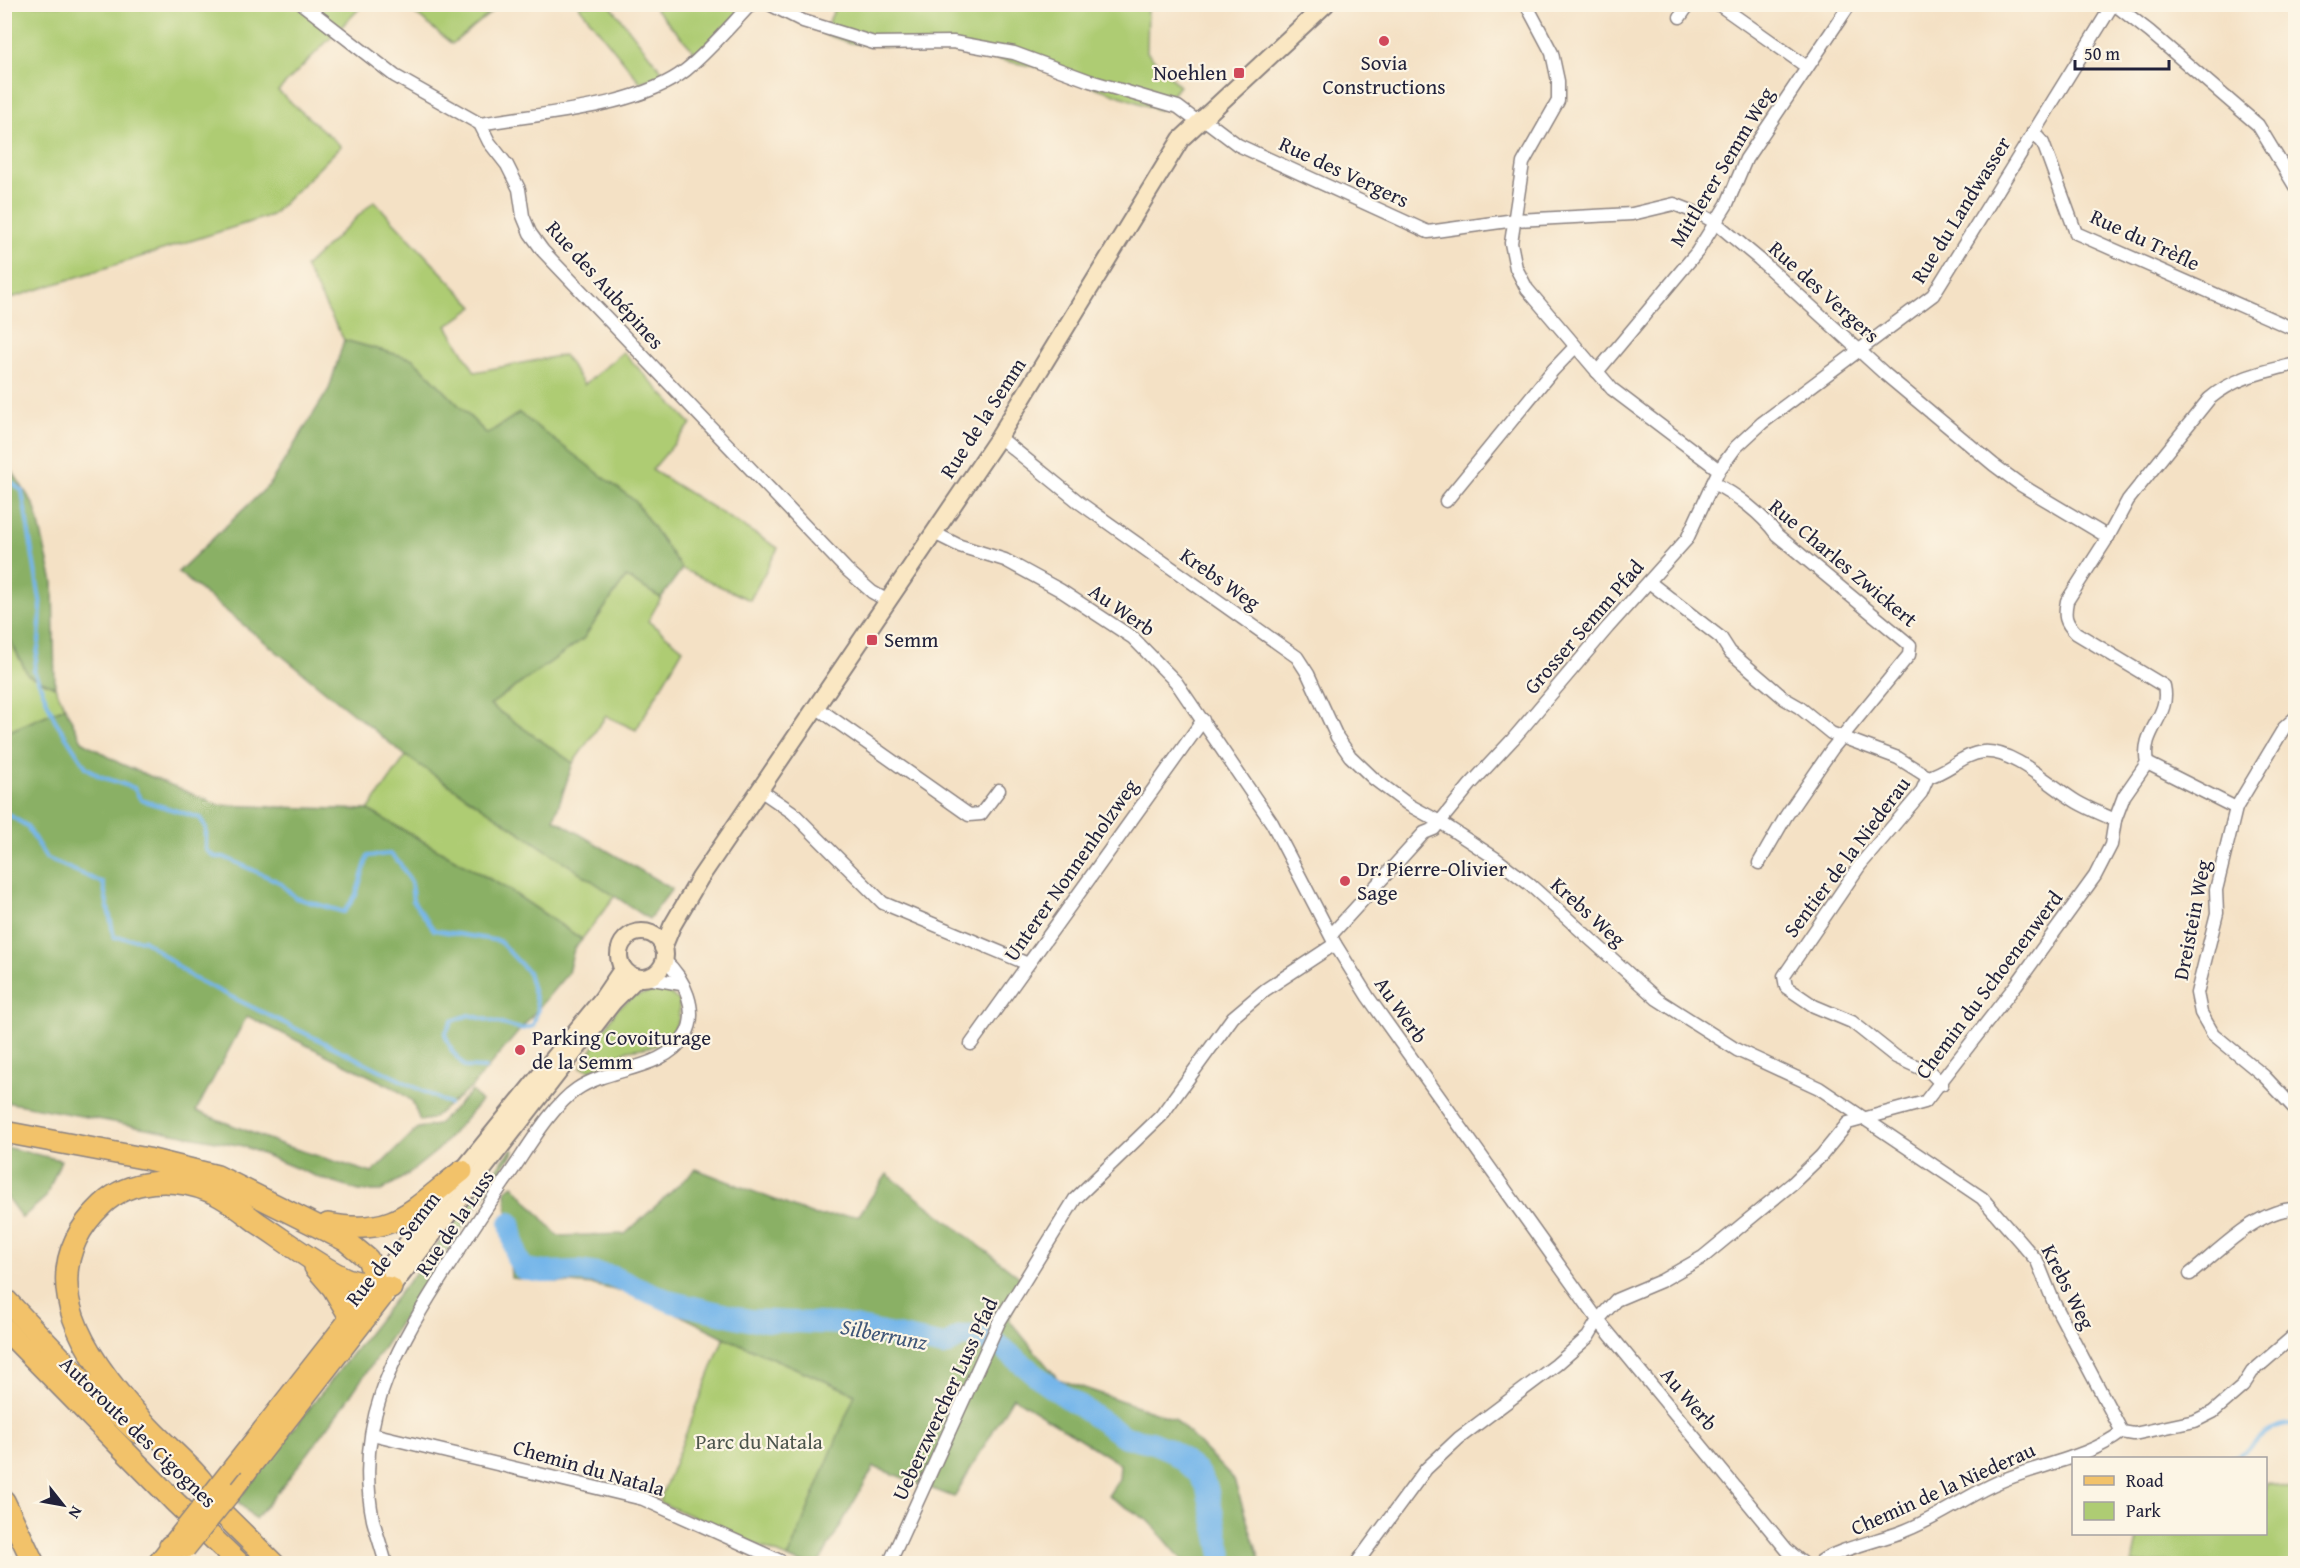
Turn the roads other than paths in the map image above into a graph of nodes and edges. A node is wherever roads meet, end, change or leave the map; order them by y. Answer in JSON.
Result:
{"nodes":[{"id":1,"x":302,"y":4,"type":"edge"},
{"id":2,"x":751,"y":4,"type":"edge"},
{"id":3,"x":769,"y":4,"type":"edge"},
{"id":4,"x":1326,"y":4,"type":"edge"},
{"id":5,"x":1526,"y":4,"type":"edge"},
{"id":6,"x":1689,"y":4,"type":"edge"},
{"id":7,"x":1718,"y":4,"type":"edge"},
{"id":8,"x":1850,"y":4,"type":"edge"},
{"id":9,"x":2114,"y":4,"type":"edge"},
{"id":10,"x":1680,"y":17,"type":"dead end"},
{"id":11,"x":1807,"y":67,"type":"junction"},
{"id":12,"x":1200,"y":119,"type":"junction"},
{"id":13,"x":480,"y":124,"type":"junction"},
{"id":14,"x":2033,"y":132,"type":"junction"},
{"id":15,"x":2295,"y":188,"type":"edge"},
{"id":16,"x":1515,"y":220,"type":"junction"},
{"id":17,"x":1716,"y":223,"type":"junction"},
{"id":18,"x":2295,"y":330,"type":"edge"},
{"id":19,"x":1575,"y":347,"type":"junction"},
{"id":20,"x":1861,"y":351,"type":"junction"},
{"id":21,"x":2295,"y":364,"type":"edge"},
{"id":22,"x":1597,"y":372,"type":"junction"},
{"id":23,"x":999,"y":437,"type":"junction"},
{"id":24,"x":1719,"y":470,"type":"junction"},
{"id":25,"x":1713,"y":483,"type":"junction"},
{"id":26,"x":1446,"y":501,"type":"dead end"},
{"id":27,"x":934,"y":533,"type":"junction"},
{"id":28,"x":2108,"y":537,"type":"junction"},
{"id":29,"x":1649,"y":582,"type":"junction"},
{"id":30,"x":888,"y":601,"type":"junction"},
{"id":31,"x":816,"y":706,"type":"junction"},
{"id":32,"x":2295,"y":717,"type":"edge"},
{"id":33,"x":1203,"y":720,"type":"junction"},
{"id":34,"x":1840,"y":738,"type":"junction"},
{"id":35,"x":2147,"y":763,"type":"junction"},
{"id":36,"x":1928,"y":777,"type":"junction"},
{"id":37,"x":760,"y":790,"type":"junction"},
{"id":38,"x":999,"y":790,"type":"dead end"},
{"id":39,"x":2236,"y":808,"type":"junction"},
{"id":40,"x":2115,"y":820,"type":"junction"},
{"id":41,"x":1440,"y":822,"type":"junction"},
{"id":42,"x":1759,"y":863,"type":"dead end"},
{"id":43,"x":700,"y":878,"type":"junction"},
{"id":44,"x":648,"y":933,"type":"junction"},
{"id":45,"x":1333,"y":940,"type":"junction"},
{"id":46,"x":664,"y":954,"type":"junction"},
{"id":47,"x":1028,"y":964,"type":"junction"},
{"id":48,"x":623,"y":968,"type":"junction"},
{"id":49,"x":642,"y":978,"type":"junction"},
{"id":50,"x":681,"y":984,"type":"junction"},
{"id":51,"x":971,"y":1044,"type":"dead end"},
{"id":52,"x":1942,"y":1084,"type":"junction"},
{"id":53,"x":2295,"y":1110,"type":"edge"},
{"id":54,"x":1862,"y":1118,"type":"junction"},
{"id":55,"x":4,"y":1132,"type":"edge"},
{"id":56,"x":462,"y":1172,"type":"junction"},
{"id":57,"x":2295,"y":1209,"type":"edge"},
{"id":58,"x":313,"y":1222,"type":"junction"},
{"id":59,"x":288,"y":1243,"type":"junction"},
{"id":60,"x":2190,"y":1274,"type":"dead end"},
{"id":61,"x":383,"y":1290,"type":"junction"},
{"id":62,"x":4,"y":1298,"type":"edge"},
{"id":63,"x":350,"y":1317,"type":"junction"},
{"id":64,"x":1598,"y":1320,"type":"junction"},
{"id":65,"x":4,"y":1328,"type":"edge"},
{"id":66,"x":2295,"y":1334,"type":"edge"},
{"id":67,"x":2122,"y":1432,"type":"junction"},
{"id":68,"x":372,"y":1434,"type":"junction"},
{"id":69,"x":4,"y":1501,"type":"edge"},
{"id":70,"x":220,"y":1511,"type":"junction"},
{"id":71,"x":176,"y":1552,"type":"edge"},
{"id":72,"x":34,"y":1563,"type":"edge"},
{"id":73,"x":156,"y":1563,"type":"edge"},
{"id":74,"x":240,"y":1563,"type":"edge"},
{"id":75,"x":274,"y":1563,"type":"edge"},
{"id":76,"x":386,"y":1563,"type":"edge"},
{"id":77,"x":787,"y":1563,"type":"edge"},
{"id":78,"x":889,"y":1563,"type":"edge"},
{"id":79,"x":1356,"y":1563,"type":"edge"},
{"id":80,"x":1804,"y":1563,"type":"edge"},
{"id":81,"x":1818,"y":1563,"type":"edge"}],
"edges":[{"from":1,"to":13,"type":"street"},
{"from":2,"to":13,"type":"street"},
{"from":3,"to":12,"type":"street","name":"Rue des Vergers"},
{"from":4,"to":12,"type":"main road","name":"Rue de la Semm"},
{"from":5,"to":16,"type":"street"},
{"from":6,"to":10,"type":"street"},
{"from":7,"to":11,"type":"street"},
{"from":8,"to":11,"type":"street","name":"Mittlerer Semm Weg"},
{"from":9,"to":14,"type":"street","name":"Rue du Landwasser"},
{"from":9,"to":15,"type":"street"},
{"from":11,"to":17,"type":"street","name":"Mittlerer Semm Weg"},
{"from":12,"to":16,"type":"street","name":"Rue des Vergers"},
{"from":12,"to":23,"type":"main road","name":"Rue de la Semm"},
{"from":13,"to":30,"type":"street","name":"Rue des Aubépines"},
{"from":14,"to":18,"type":"street","name":"Rue du Trèfle"},
{"from":14,"to":20,"type":"street","name":"Rue du Landwasser"},
{"from":16,"to":17,"type":"street","name":"Rue des Vergers"},
{"from":16,"to":19,"type":"street"},
{"from":17,"to":20,"type":"street","name":"Rue des Vergers"},
{"from":17,"to":22,"type":"street","name":"Mittlerer Semm Weg"},
{"from":19,"to":22,"type":"street"},
{"from":19,"to":26,"type":"street"},
{"from":20,"to":24,"type":"street","name":"Rue du Landwasser"},
{"from":20,"to":28,"type":"street","name":"Rue des Vergers"},
{"from":21,"to":28,"type":"street"},
{"from":22,"to":24,"type":"street"},
{"from":23,"to":27,"type":"main road","name":"Rue de la Semm"},
{"from":23,"to":41,"type":"street","name":"Krebs Weg"},
{"from":24,"to":25,"type":"street","name":"Grosser Semm Pfad"},
{"from":25,"to":29,"type":"street","name":"Grosser Semm Pfad"},
{"from":25,"to":34,"type":"street","name":"Rue Charles Zwickert"},
{"from":27,"to":30,"type":"main road","name":"Rue de la Semm"},
{"from":27,"to":33,"type":"street","name":"Au Werb"},
{"from":28,"to":35,"type":"street"},
{"from":29,"to":34,"type":"street","name":"Sentier de la Niederau"},
{"from":29,"to":41,"type":"street","name":"Grosser Semm Pfad"},
{"from":30,"to":31,"type":"main road","name":"Rue de la Semm"},
{"from":31,"to":37,"type":"main road","name":"Rue de la Semm"},
{"from":31,"to":38,"type":"street"},
{"from":32,"to":39,"type":"street","name":"Dreistein Weg"},
{"from":33,"to":45,"type":"street","name":"Au Werb"},
{"from":33,"to":47,"type":"street","name":"Unterer Nonnenholzweg"},
{"from":34,"to":36,"type":"street","name":"Sentier de la Niederau"},
{"from":34,"to":42,"type":"street"},
{"from":35,"to":39,"type":"street"},
{"from":35,"to":40,"type":"street","name":"Chemin du Schoenenwerd"},
{"from":36,"to":40,"type":"street","name":"Sentier de la Niederau"},
{"from":36,"to":52,"type":"street","name":"Sentier de la Niederau"},
{"from":37,"to":43,"type":"main road","name":"Rue de la Semm"},
{"from":37,"to":47,"type":"street"},
{"from":39,"to":53,"type":"street","name":"Dreistein Weg"},
{"from":40,"to":52,"type":"street","name":"Chemin du Schoenenwerd"},
{"from":41,"to":45,"type":"street","name":"Grosser Semm Pfad"},
{"from":41,"to":54,"type":"street","name":"Krebs Weg"},
{"from":43,"to":44,"type":"main road","name":"Rue de la Semm"},
{"from":43,"to":46,"type":"main road","name":"Rue de la Semm"},
{"from":44,"to":46,"type":"main road"},
{"from":44,"to":48,"type":"main road"},
{"from":45,"to":64,"type":"street","name":"Au Werb"},
{"from":45,"to":78,"type":"street","name":"Ueberzwercher Luss Pfad"},
{"from":46,"to":49,"type":"main road"},
{"from":46,"to":50,"type":"street","name":"Rue de la Luss"},
{"from":47,"to":51,"type":"street","name":"Unterer Nonnenholzweg"},
{"from":48,"to":49,"type":"main road"},
{"from":48,"to":56,"type":"main road","name":"Rue de la Semm"},
{"from":49,"to":50,"type":"street"},
{"from":49,"to":61,"type":"main road","name":"Rue de la Semm"},
{"from":50,"to":68,"type":"street","name":"Rue de la Luss"},
{"from":52,"to":54,"type":"street","name":"Chemin du Schoenenwerd"},
{"from":54,"to":64,"type":"street","name":"Chemin du Schoenenwerd"},
{"from":54,"to":67,"type":"street","name":"Krebs Weg"},
{"from":55,"to":58,"type":"highway"},
{"from":56,"to":58,"type":"highway"},
{"from":56,"to":61,"type":"main road","name":"Rue de la Semm"},
{"from":57,"to":60,"type":"street"},
{"from":58,"to":61,"type":"highway"},
{"from":59,"to":61,"type":"highway"},
{"from":59,"to":63,"type":"highway"},
{"from":59,"to":70,"type":"highway"},
{"from":61,"to":63,"type":"main road","name":"Rue de la Semm"},
{"from":61,"to":71,"type":"main road","name":"Rue de la Semm","bridge":true},
{"from":62,"to":70,"type":"highway","name":"Autoroute des Cigognes"},
{"from":63,"to":71,"type":"main road","name":"Rue de la Semm","bridge":true},
{"from":64,"to":79,"type":"street","name":"Chemin du Schoenenwerd"},
{"from":64,"to":80,"type":"street","name":"Au Werb"},
{"from":65,"to":74,"type":"highway","name":"Autoroute des Cigognes"},
{"from":66,"to":67,"type":"street","name":"Chemin de la Niederau"},
{"from":67,"to":81,"type":"street","name":"Chemin de la Niederau"},
{"from":68,"to":76,"type":"street","name":"Rue de la Luss"},
{"from":68,"to":77,"type":"street","name":"Chemin du Natala"},
{"from":69,"to":72,"type":"highway"},
{"from":70,"to":75,"type":"highway","name":"Autoroute des Cigognes"},
{"from":71,"to":73,"type":"main road"}]}
